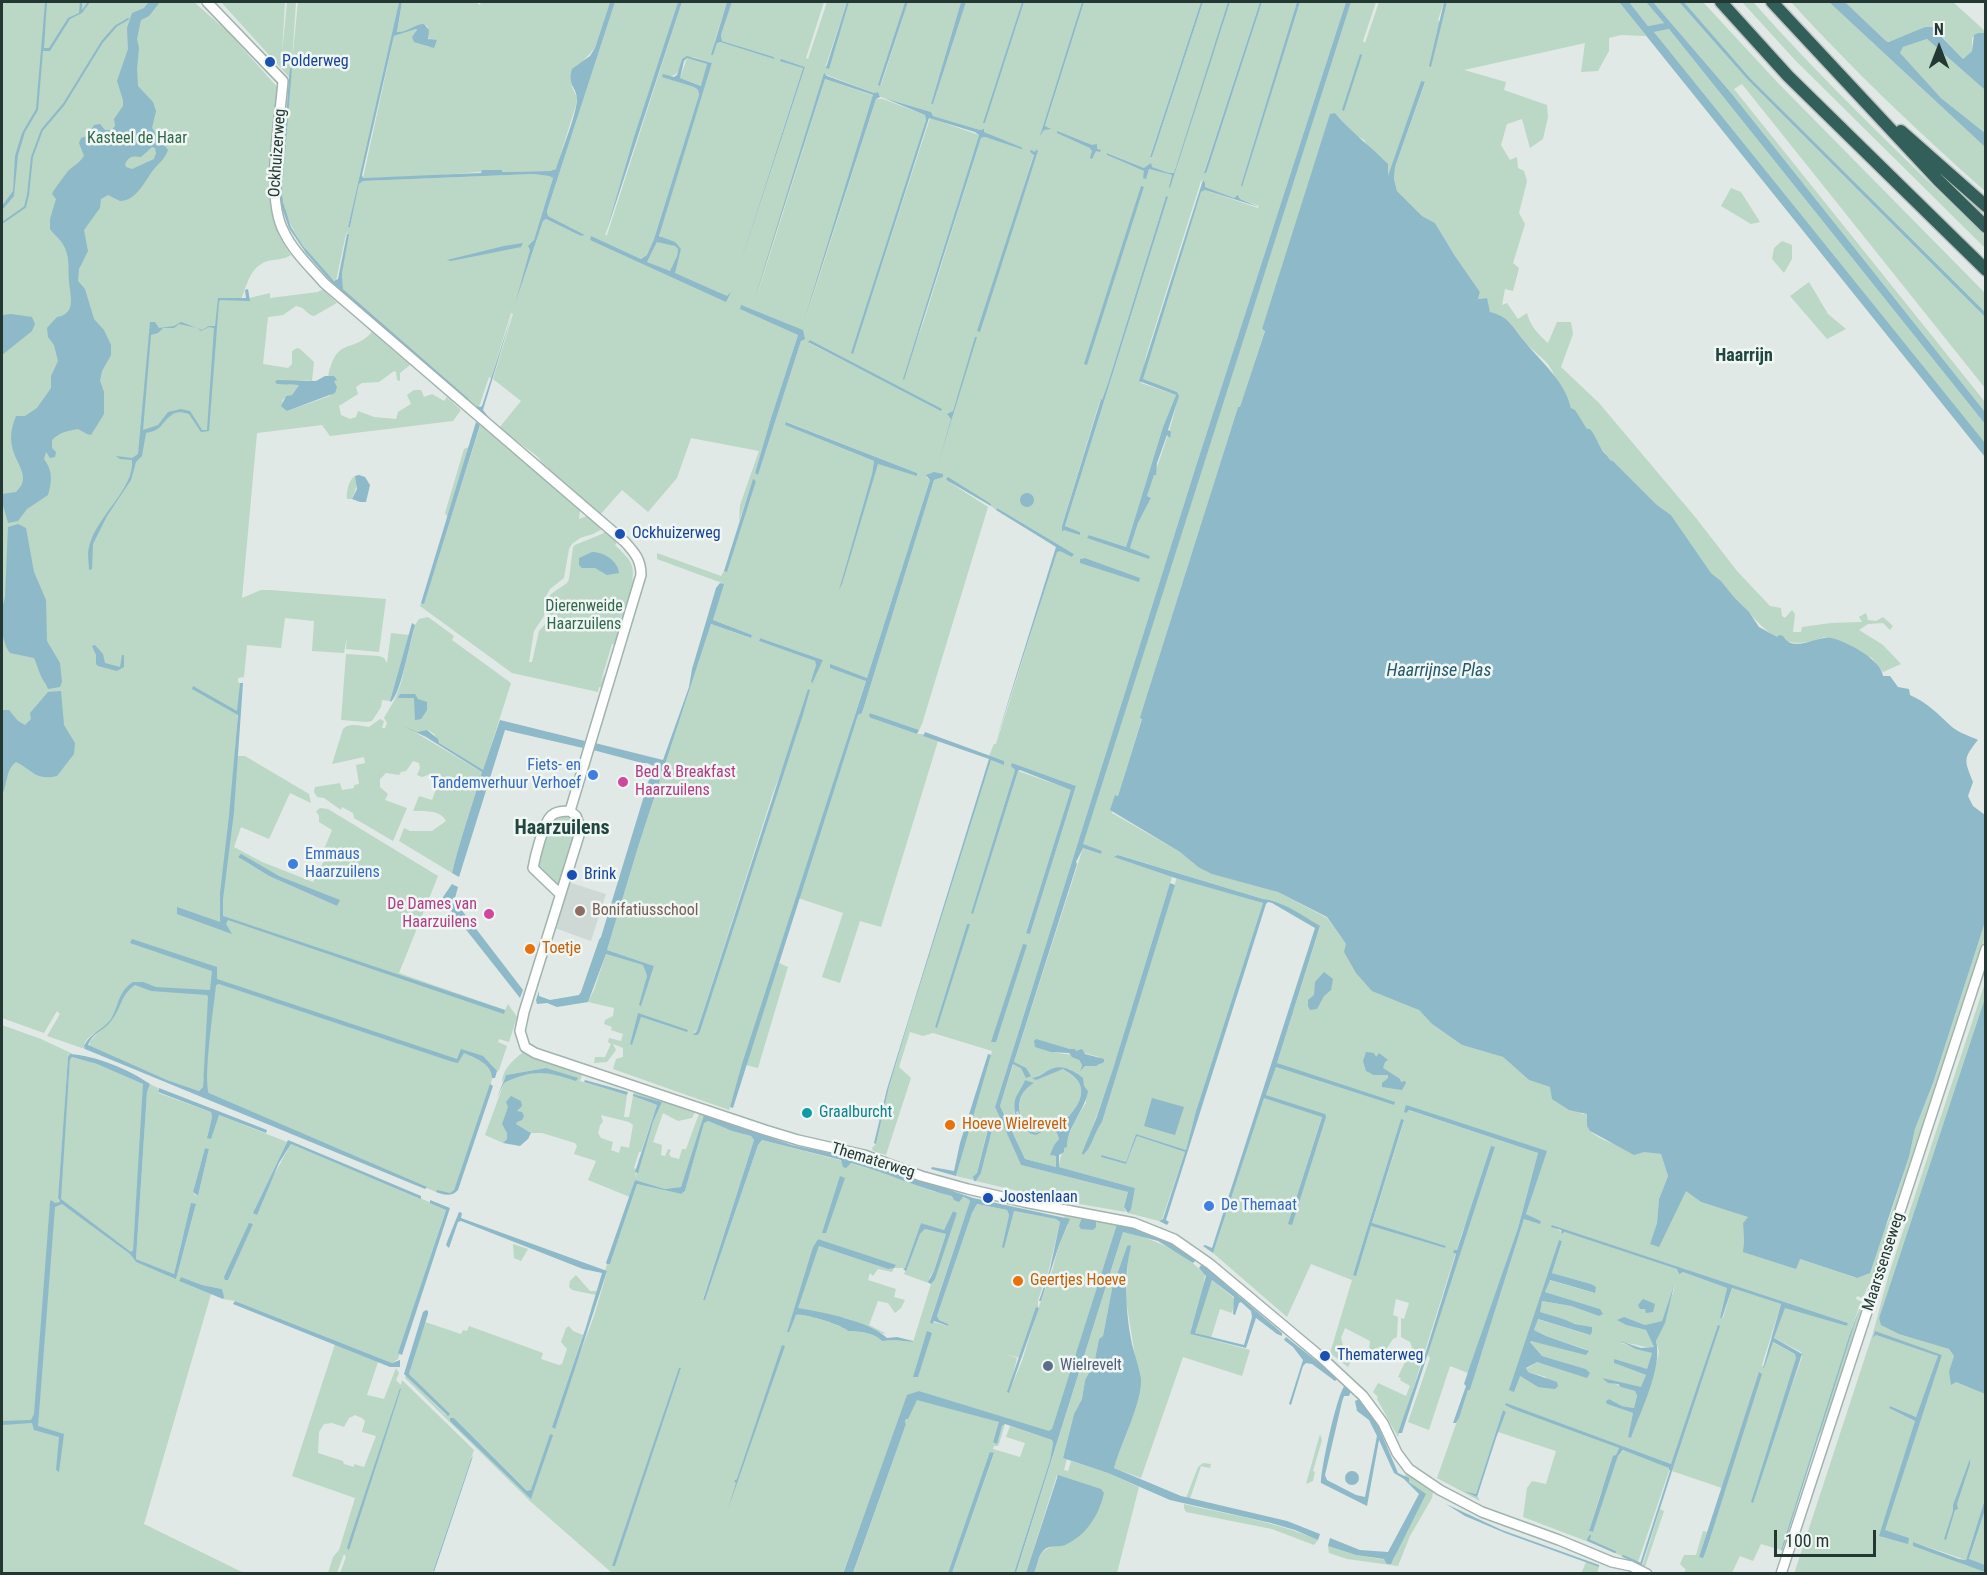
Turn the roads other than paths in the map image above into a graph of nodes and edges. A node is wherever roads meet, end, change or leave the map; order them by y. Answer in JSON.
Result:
{"nodes":[{"id":1,"x":207,"y":2,"type":"edge"},
{"id":2,"x":1721,"y":2,"type":"edge"},
{"id":3,"x":1772,"y":2,"type":"edge"},
{"id":4,"x":1852,"y":89,"type":"junction"},
{"id":5,"x":1986,"y":206,"type":"edge"},
{"id":6,"x":1986,"y":226,"type":"edge"},
{"id":7,"x":1986,"y":270,"type":"edge"},
{"id":8,"x":570,"y":811,"type":"junction"},
{"id":9,"x":560,"y":894,"type":"junction"},
{"id":10,"x":1986,"y":949,"type":"edge"},
{"id":11,"x":1647,"y":1574,"type":"edge"},
{"id":12,"x":1781,"y":1574,"type":"edge"}],
"edges":[{"from":1,"to":8,"type":"street","name":"Ockhuizerweg"},
{"from":2,"to":7,"type":"highway"},
{"from":3,"to":4,"type":"highway"},
{"from":4,"to":5,"type":"highway"},
{"from":4,"to":6,"type":"highway"},
{"from":8,"to":9,"type":"street"},
{"from":8,"to":9,"type":"street"},
{"from":9,"to":11,"type":"street","name":"Thematerweg"},
{"from":10,"to":12,"type":"street","name":"Maarssenseweg"}]}
